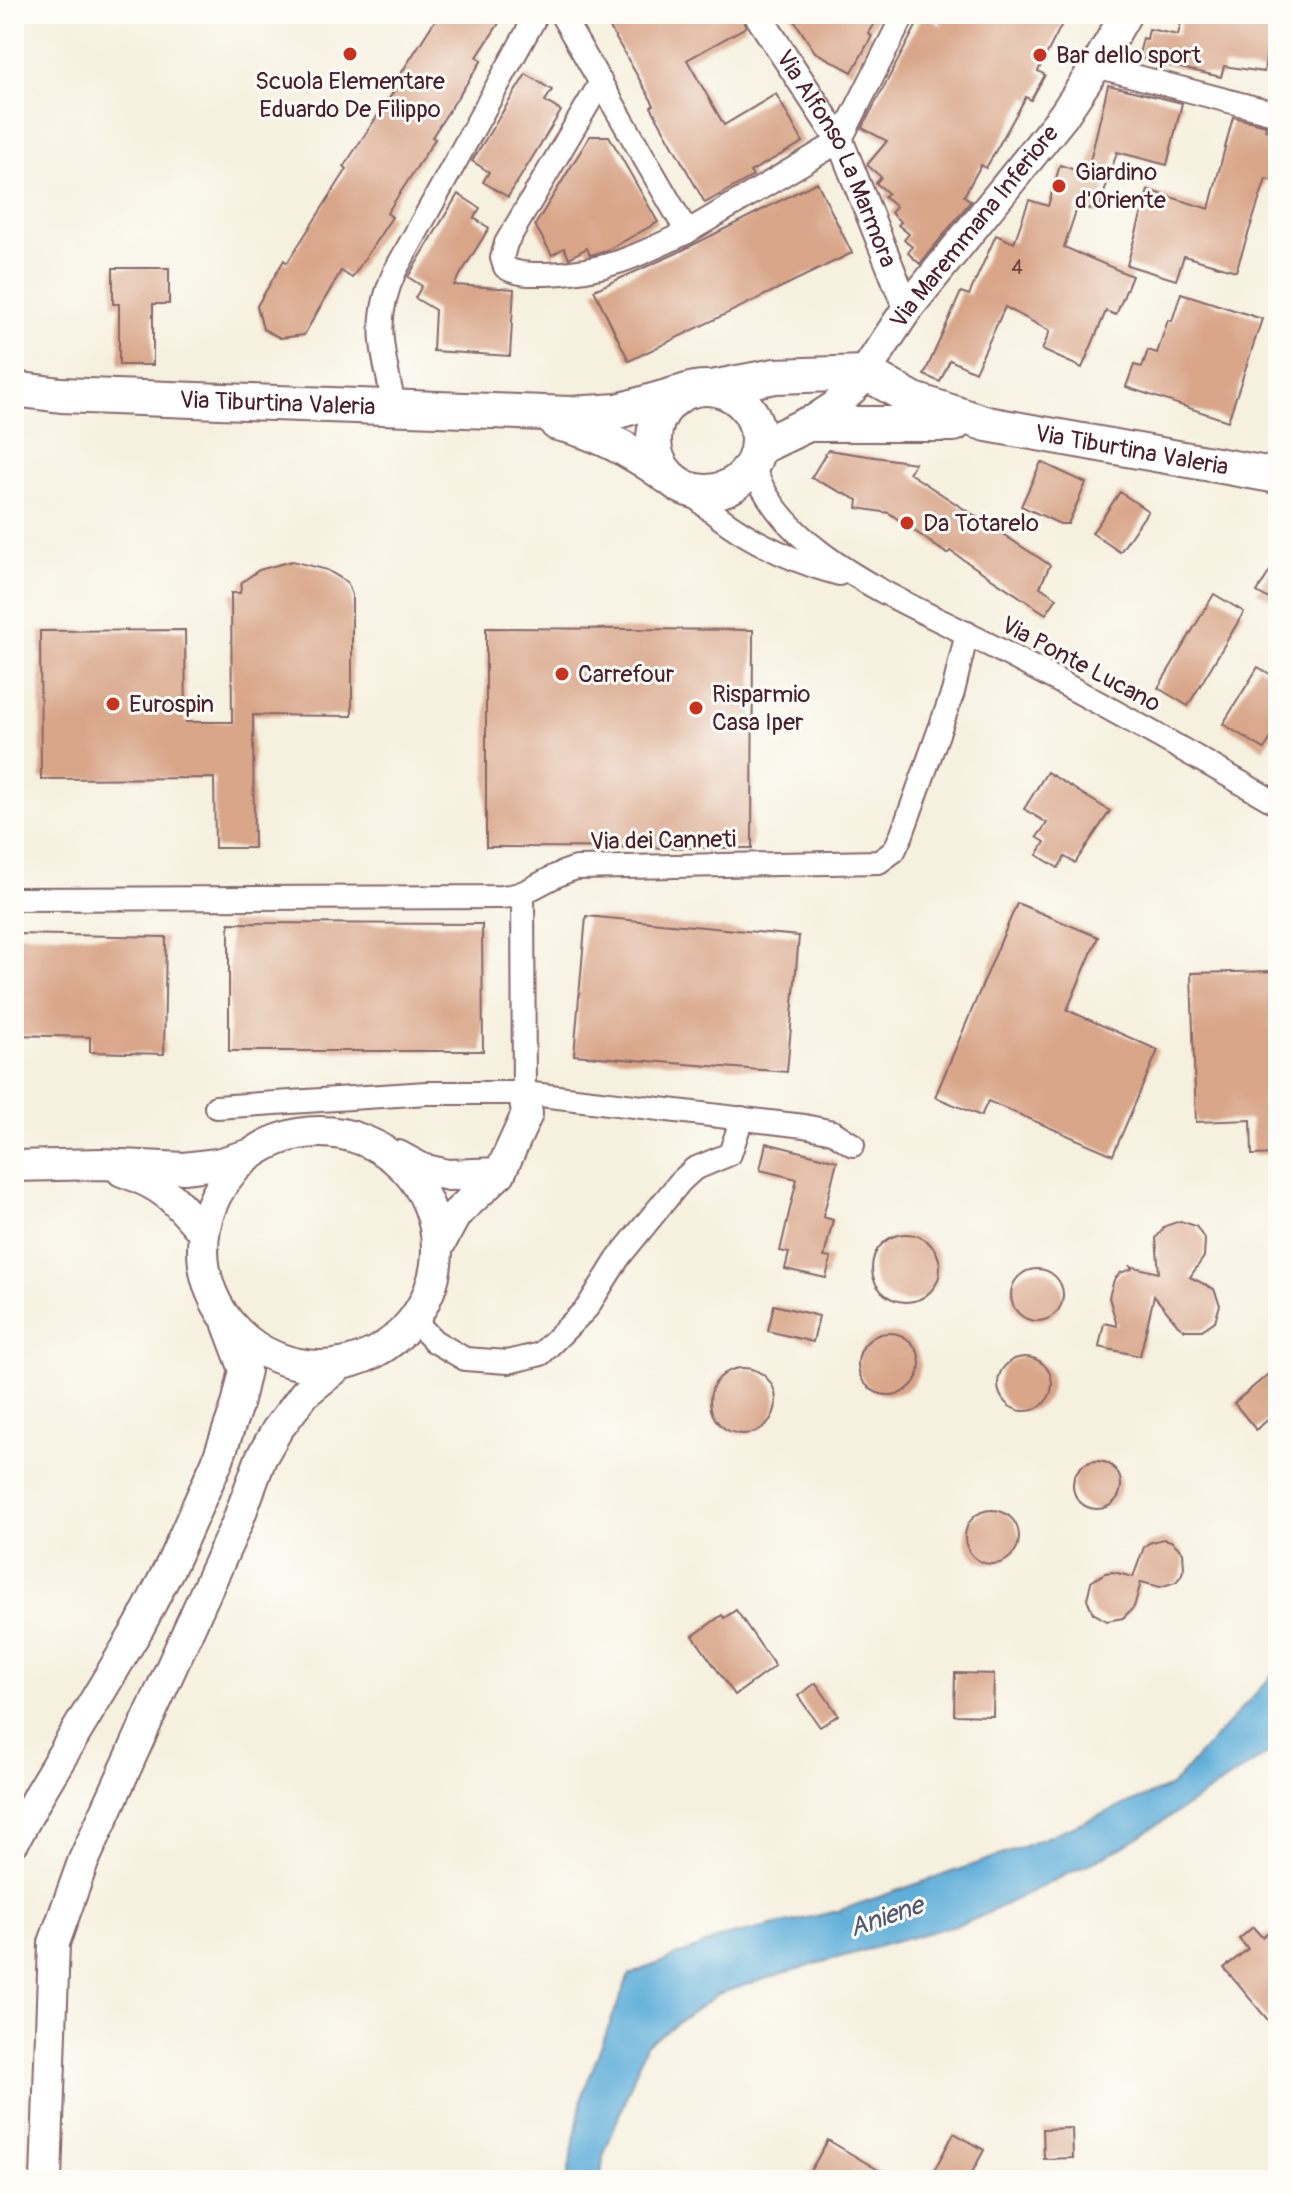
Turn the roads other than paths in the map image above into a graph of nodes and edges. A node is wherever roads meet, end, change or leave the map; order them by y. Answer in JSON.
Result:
{"nodes":[{"id":1,"x":537,"y":14,"type":"edge"},
{"id":2,"x":561,"y":14,"type":"edge"},
{"id":3,"x":757,"y":14,"type":"edge"},
{"id":4,"x":904,"y":14,"type":"edge"},
{"id":5,"x":1126,"y":14,"type":"edge"},
{"id":6,"x":1096,"y":66,"type":"junction"},
{"id":7,"x":601,"y":82,"type":"junction"},
{"id":8,"x":1278,"y":114,"type":"edge"},
{"id":9,"x":840,"y":141,"type":"junction"},
{"id":10,"x":687,"y":232,"type":"junction"},
{"id":11,"x":907,"y":309,"type":"junction"},
{"id":12,"x":866,"y":373,"type":"junction"},
{"id":13,"x":701,"y":389,"type":"junction"},
{"id":14,"x":24,"y":394,"type":"edge"},
{"id":15,"x":394,"y":406,"type":"junction"},
{"id":16,"x":509,"y":414,"type":"junction"},
{"id":17,"x":808,"y":424,"type":"junction"},
{"id":18,"x":987,"y":424,"type":"junction"},
{"id":19,"x":755,"y":456,"type":"junction"},
{"id":20,"x":1278,"y":476,"type":"edge"},
{"id":21,"x":679,"y":483,"type":"junction"},
{"id":22,"x":856,"y":578,"type":"junction"},
{"id":23,"x":967,"y":633,"type":"junction"},
{"id":24,"x":1278,"y":804,"type":"edge"},
{"id":25,"x":523,"y":894,"type":"junction"},
{"id":26,"x":14,"y":899,"type":"edge"},
{"id":27,"x":524,"y":1093,"type":"junction"},
{"id":28,"x":216,"y":1107,"type":"dead end"},
{"id":29,"x":742,"y":1118,"type":"junction"},
{"id":30,"x":853,"y":1145,"type":"dead end"},
{"id":31,"x":379,"y":1147,"type":"junction"},
{"id":32,"x":250,"y":1155,"type":"junction"},
{"id":33,"x":101,"y":1164,"type":"junction"},
{"id":34,"x":14,"y":1166,"type":"edge"},
{"id":35,"x":500,"y":1173,"type":"junction"},
{"id":36,"x":204,"y":1233,"type":"junction"},
{"id":37,"x":438,"y":1247,"type":"junction"},
{"id":38,"x":224,"y":1316,"type":"junction"},
{"id":39,"x":424,"y":1330,"type":"junction"},
{"id":40,"x":341,"y":1364,"type":"junction"},
{"id":41,"x":14,"y":1841,"type":"edge"},
{"id":42,"x":46,"y":2180,"type":"edge"}],
"edges":[{"from":1,"to":15,"type":"street"},
{"from":2,"to":7,"type":"street"},
{"from":3,"to":9,"type":"street","name":"Via Alfonso La Marmora"},
{"from":4,"to":9,"type":"street"},
{"from":5,"to":6,"type":"main road","name":"Via Maremmana Inferiore"},
{"from":6,"to":8,"type":"street"},
{"from":6,"to":11,"type":"main road","name":"Via Maremmana Inferiore"},
{"from":7,"to":10,"type":"street"},
{"from":7,"to":10,"type":"street"},
{"from":9,"to":10,"type":"street"},
{"from":9,"to":11,"type":"street","name":"Via Alfonso La Marmora"},
{"from":11,"to":12,"type":"main road","name":"Via Maremmana Inferiore"},
{"from":12,"to":13,"type":"main road","name":"Via Tiburtina Valeria"},
{"from":12,"to":17,"type":"main road","name":"Via Maremmana Inferiore"},
{"from":12,"to":18,"type":"main road","name":"Via Tiburtina Valeria"},
{"from":13,"to":16,"type":"main road","name":"Via Tiburtina Valeria"},
{"from":13,"to":19,"type":"main road"},
{"from":13,"to":21,"type":"main road","name":"Via Tiburtina Valeria"},
{"from":14,"to":15,"type":"main road","name":"Via Tiburtina Valeria"},
{"from":15,"to":16,"type":"main road","name":"Via Tiburtina Valeria"},
{"from":16,"to":21,"type":"main road","name":"Via Tiburtina Valeria"},
{"from":17,"to":18,"type":"main road","name":"Via Tiburtina Valeria"},
{"from":17,"to":19,"type":"main road","name":"Via Tiburtina Valeria"},
{"from":18,"to":20,"type":"main road","name":"Via Tiburtina Valeria"},
{"from":19,"to":21,"type":"main road","name":"Via Tiburtina Valeria"},
{"from":19,"to":22,"type":"street","name":"Via Ponte Lucano"},
{"from":21,"to":22,"type":"street","name":"Via Ponte Lucano"},
{"from":22,"to":23,"type":"street","name":"Via Ponte Lucano"},
{"from":23,"to":24,"type":"street","name":"Via Ponte Lucano"},
{"from":23,"to":25,"type":"street","name":"Via dei Canneti"},
{"from":25,"to":26,"type":"street","name":"Via dei Canneti"},
{"from":25,"to":27,"type":"street"},
{"from":27,"to":28,"type":"street"},
{"from":27,"to":29,"type":"street"},
{"from":27,"to":35,"type":"main road"},
{"from":29,"to":30,"type":"street"},
{"from":29,"to":39,"type":"street"},
{"from":31,"to":32,"type":"main road"},
{"from":31,"to":35,"type":"main road"},
{"from":31,"to":37,"type":"main road"},
{"from":32,"to":33,"type":"main road"},
{"from":32,"to":36,"type":"main road"},
{"from":33,"to":34,"type":"main road"},
{"from":33,"to":36,"type":"main road"},
{"from":35,"to":37,"type":"main road"},
{"from":36,"to":38,"type":"main road"},
{"from":37,"to":39,"type":"main road"},
{"from":38,"to":40,"type":"main road"},
{"from":38,"to":41,"type":"main road"},
{"from":39,"to":40,"type":"main road"},
{"from":40,"to":42,"type":"main road"}]}
